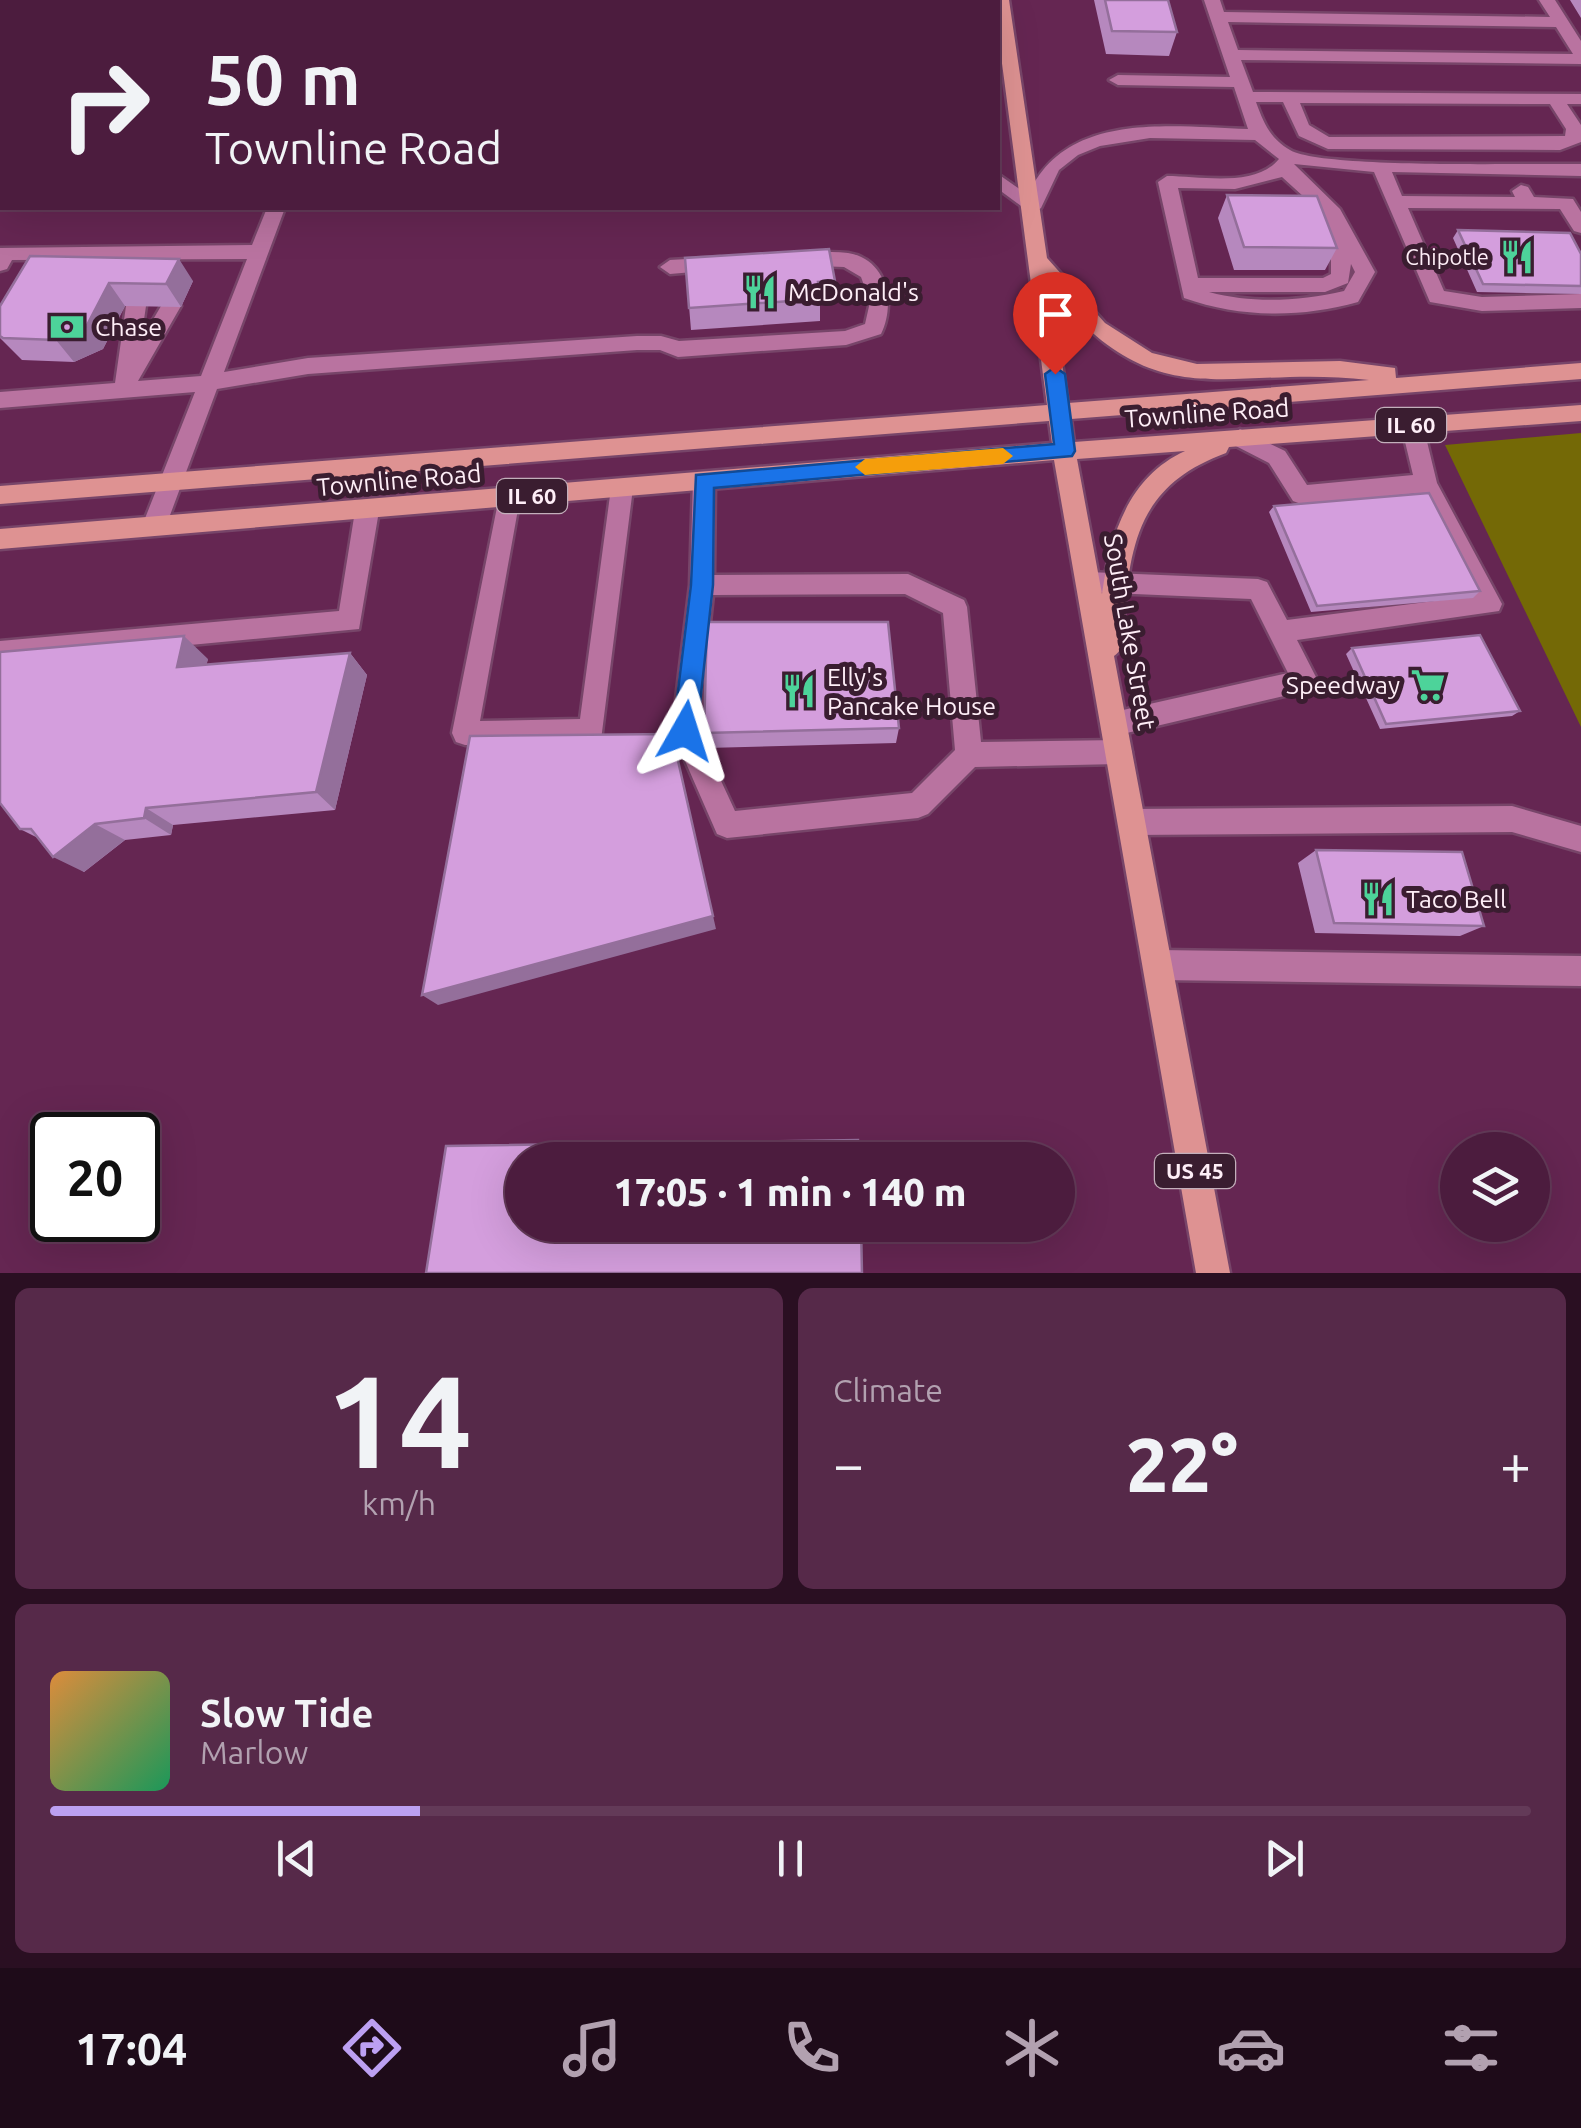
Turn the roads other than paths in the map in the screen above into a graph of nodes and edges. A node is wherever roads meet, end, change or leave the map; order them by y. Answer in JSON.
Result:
{"nodes":[{"id":1,"x":1001,"y":0,"type":"edge"},
{"id":2,"x":1547,"y":0,"type":"edge"},
{"id":3,"x":1215,"y":8,"type":"edge"},
{"id":4,"x":1560,"y":22,"type":"junction"},
{"id":5,"x":1002,"y":41,"type":"edge"},
{"id":6,"x":1231,"y":55,"type":"junction"},
{"id":7,"x":1581,"y":56,"type":"edge"},
{"id":8,"x":1004,"y":70,"type":"edge"},
{"id":9,"x":1118,"y":80,"type":"dead end"},
{"id":10,"x":1243,"y":89,"type":"junction"},
{"id":11,"x":1290,"y":98,"type":"junction"},
{"id":12,"x":1581,"y":99,"type":"edge"},
{"id":13,"x":1556,"y":100,"type":"junction"},
{"id":14,"x":1259,"y":135,"type":"junction"},
{"id":15,"x":1287,"y":164,"type":"junction"},
{"id":16,"x":1380,"y":166,"type":"junction"},
{"id":17,"x":1508,"y":167,"type":"junction"},
{"id":18,"x":1581,"y":170,"type":"edge"},
{"id":19,"x":1000,"y":182,"type":"edge"},
{"id":20,"x":1396,"y":202,"type":"junction"},
{"id":21,"x":1528,"y":203,"type":"junction"},
{"id":22,"x":1032,"y":208,"type":"junction"},
{"id":23,"x":275,"y":210,"type":"edge"},
{"id":24,"x":1581,"y":227,"type":"edge"},
{"id":25,"x":256,"y":252,"type":"junction"},
{"id":26,"x":172,"y":262,"type":"junction"},
{"id":27,"x":1040,"y":263,"type":"junction"},
{"id":28,"x":0,"y":264,"type":"edge"},
{"id":29,"x":780,"y":266,"type":"edge"},
{"id":30,"x":743,"y":268,"type":"edge"},
{"id":31,"x":669,"y":272,"type":"dead end"},
{"id":32,"x":148,"y":280,"type":"edge"},
{"id":33,"x":1581,"y":301,"type":"edge"},
{"id":34,"x":1581,"y":371,"type":"edge"},
{"id":35,"x":1446,"y":381,"type":"junction"},
{"id":36,"x":208,"y":384,"type":"junction"},
{"id":37,"x":121,"y":391,"type":"junction"},
{"id":38,"x":0,"y":400,"type":"edge"},
{"id":39,"x":1060,"y":411,"type":"junction"},
{"id":40,"x":1581,"y":412,"type":"edge"},
{"id":41,"x":1412,"y":425,"type":"junction"},
{"id":42,"x":1240,"y":438,"type":"junction"},
{"id":43,"x":1064,"y":451,"type":"junction"},
{"id":44,"x":704,"y":480,"type":"junction"},
{"id":45,"x":169,"y":482,"type":"junction"},
{"id":46,"x":1426,"y":483,"type":"junction"},
{"id":47,"x":622,"y":488,"type":"junction"},
{"id":48,"x":0,"y":495,"type":"edge"},
{"id":49,"x":508,"y":498,"type":"junction"},
{"id":50,"x":367,"y":510,"type":"junction"},
{"id":51,"x":154,"y":526,"type":"junction"},
{"id":52,"x":0,"y":539,"type":"edge"},
{"id":53,"x":1088,"y":582,"type":"junction"},
{"id":54,"x":1115,"y":582,"type":"junction"},
{"id":55,"x":702,"y":585,"type":"junction"},
{"id":56,"x":1280,"y":632,"type":"junction"},
{"id":57,"x":0,"y":652,"type":"edge"},
{"id":58,"x":1107,"y":681,"type":"junction"},
{"id":59,"x":1114,"y":724,"type":"junction"},
{"id":60,"x":1119,"y":752,"type":"junction"},
{"id":61,"x":969,"y":755,"type":"junction"},
{"id":62,"x":1132,"y":822,"type":"junction"},
{"id":63,"x":1581,"y":840,"type":"edge"},
{"id":64,"x":1158,"y":965,"type":"junction"},
{"id":65,"x":1581,"y":971,"type":"edge"},
{"id":66,"x":1213,"y":1273,"type":"edge"}],
"edges":[{"from":1,"to":5,"type":"main road","name":"South Lake Street","number":"US 45"},
{"from":2,"to":4,"type":"lane"},
{"from":3,"to":4,"type":"lane"},
{"from":3,"to":6,"type":"lane"},
{"from":4,"to":7,"type":"lane"},
{"from":5,"to":8,"type":"main road","name":"South Lake Street","number":"US 45"},
{"from":6,"to":7,"type":"lane"},
{"from":6,"to":10,"type":"lane"},
{"from":8,"to":22,"type":"main road","name":"South Lake Street","number":"US 45"},
{"from":9,"to":10,"type":"lane"},
{"from":10,"to":11,"type":"lane"},
{"from":10,"to":14,"type":"lane"},
{"from":11,"to":13,"type":"lane"},
{"from":11,"to":13,"type":"lane"},
{"from":12,"to":13,"type":"lane"},
{"from":14,"to":15,"type":"lane"},
{"from":14,"to":22,"type":"lane"},
{"from":15,"to":15,"type":"lane"},
{"from":15,"to":16,"type":"lane"},
{"from":16,"to":17,"type":"lane"},
{"from":16,"to":20,"type":"lane"},
{"from":17,"to":18,"type":"lane"},
{"from":17,"to":21,"type":"lane"},
{"from":19,"to":22,"type":"lane"},
{"from":20,"to":21,"type":"lane"},
{"from":20,"to":33,"type":"lane"},
{"from":21,"to":24,"type":"lane"},
{"from":22,"to":27,"type":"main road","name":"South Lake Street","number":"US 45"},
{"from":23,"to":25,"type":"lane"},
{"from":25,"to":26,"type":"lane"},
{"from":25,"to":36,"type":"lane"},
{"from":26,"to":28,"type":"lane"},
{"from":26,"to":32,"type":"lane"},
{"from":27,"to":35,"type":"main road"},
{"from":27,"to":39,"type":"main road","name":"South Lake Street","number":"US 45"},
{"from":29,"to":36,"type":"lane"},
{"from":30,"to":31,"type":"lane"},
{"from":34,"to":35,"type":"main road","name":"Townline Road","number":"IL 60"},
{"from":35,"to":39,"type":"main road","name":"Townline Road","number":"IL 60"},
{"from":36,"to":37,"type":"lane"},
{"from":36,"to":45,"type":"lane"},
{"from":37,"to":37,"type":"lane"},
{"from":37,"to":38,"type":"lane"},
{"from":39,"to":43,"type":"main road","name":"South Lake Street","number":"US 45"},
{"from":39,"to":45,"type":"main road","name":"Townline Road","number":"IL 60"},
{"from":40,"to":41,"type":"main road","name":"Townline Road","number":"IL 60"},
{"from":41,"to":42,"type":"main road","name":"Townline Road","number":"IL 60"},
{"from":41,"to":46,"type":"lane"},
{"from":42,"to":43,"type":"main road","name":"Townline Road","number":"IL 60"},
{"from":42,"to":46,"type":"lane"},
{"from":42,"to":54,"type":"main road"},
{"from":43,"to":44,"type":"main road","name":"Townline Road","number":"IL 60"},
{"from":43,"to":53,"type":"main road","name":"South Lake Street","number":"US 45"},
{"from":44,"to":47,"type":"main road","name":"Townline Road","number":"IL 60"},
{"from":44,"to":55,"type":"lane"},
{"from":45,"to":48,"type":"main road","name":"Townline Road","number":"IL 60"},
{"from":45,"to":51,"type":"lane"},
{"from":46,"to":56,"type":"lane"},
{"from":47,"to":49,"type":"main road","name":"Townline Road","number":"IL 60"},
{"from":47,"to":49,"type":"lane"},
{"from":49,"to":50,"type":"main road","name":"Townline Road","number":"IL 60"},
{"from":50,"to":51,"type":"main road","name":"Townline Road","number":"IL 60"},
{"from":50,"to":57,"type":"lane"},
{"from":51,"to":52,"type":"main road","name":"Townline Road","number":"IL 60"},
{"from":53,"to":54,"type":"lane"},
{"from":53,"to":58,"type":"main road","name":"South Lake Street","number":"US 45"},
{"from":54,"to":56,"type":"lane"},
{"from":54,"to":58,"type":"main road"},
{"from":55,"to":61,"type":"lane"},
{"from":55,"to":61,"type":"lane"},
{"from":56,"to":59,"type":"lane"},
{"from":58,"to":59,"type":"main road","name":"South Lake Street","number":"US 45"},
{"from":59,"to":60,"type":"main road","name":"South Lake Street","number":"US 45"},
{"from":60,"to":61,"type":"lane"},
{"from":60,"to":62,"type":"main road","name":"South Lake Street","number":"US 45"},
{"from":62,"to":63,"type":"lane"},
{"from":62,"to":64,"type":"main road","name":"South Lake Street","number":"US 45"},
{"from":64,"to":65,"type":"lane"},
{"from":64,"to":66,"type":"main road","name":"South Lake Street","number":"US 45"}]}
